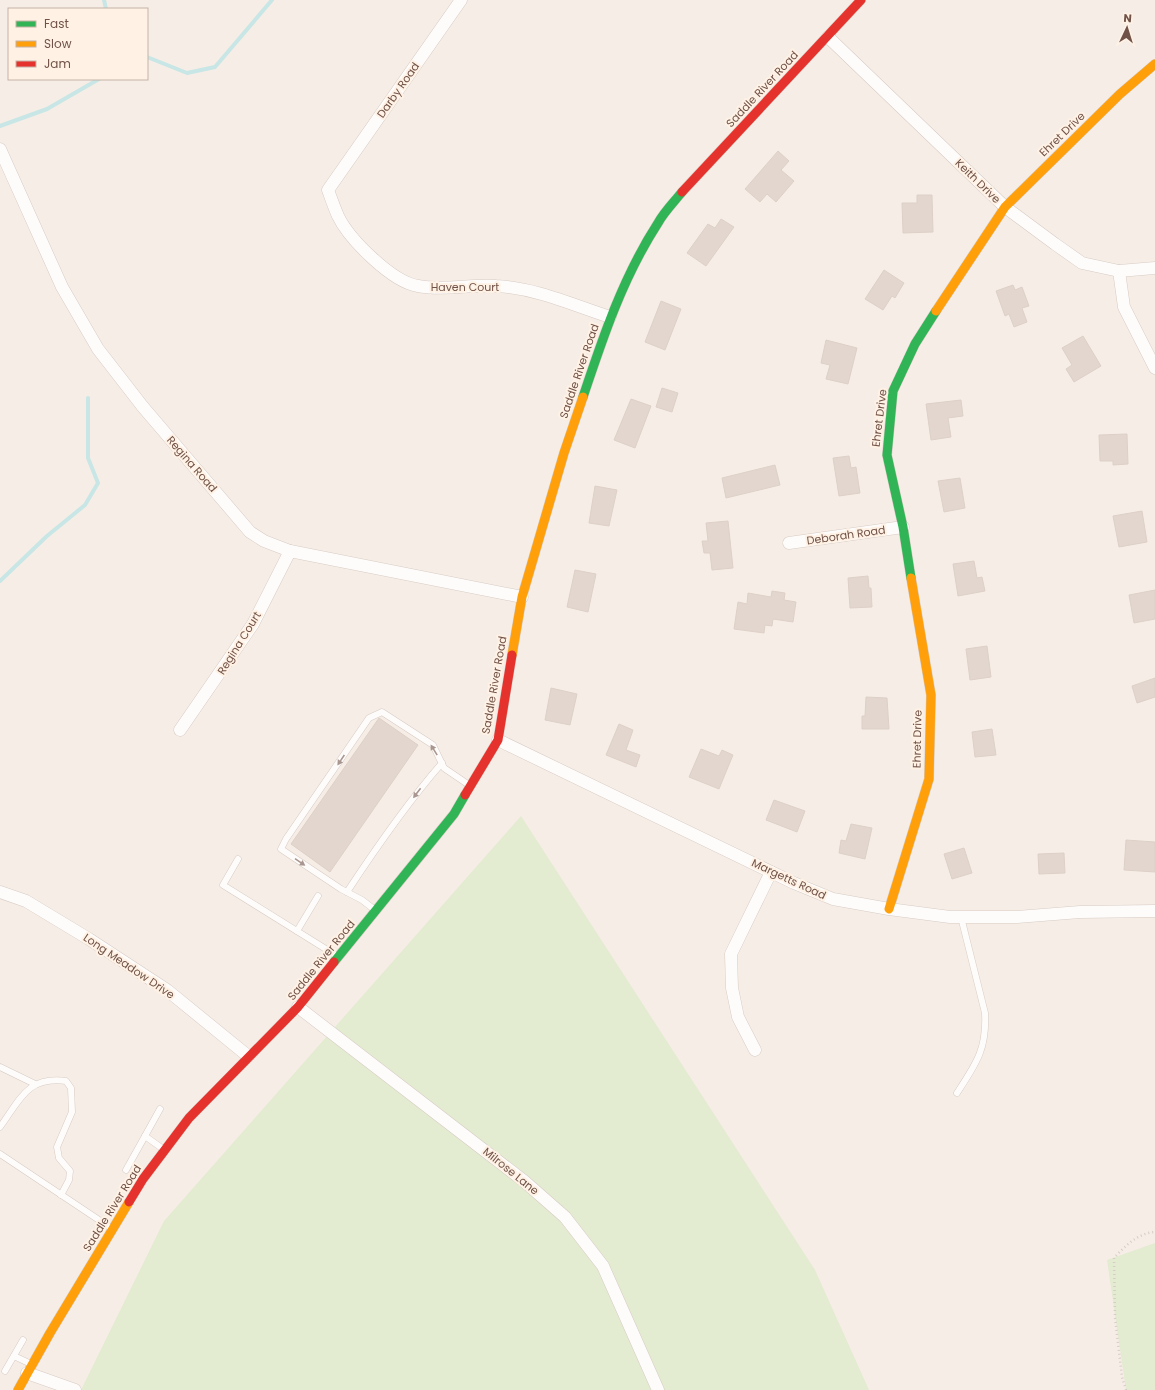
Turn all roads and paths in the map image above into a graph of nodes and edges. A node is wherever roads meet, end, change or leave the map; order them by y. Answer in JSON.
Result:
{"nodes":[{"id":1,"x":461,"y":0,"type":"edge"},
{"id":2,"x":861,"y":0,"type":"edge"},
{"id":3,"x":828,"y":37,"type":"junction"},
{"id":4,"x":1155,"y":64,"type":"edge"},
{"id":5,"x":0,"y":149,"type":"edge"},
{"id":6,"x":336,"y":179,"type":"joint"},
{"id":7,"x":1004,"y":206,"type":"junction"},
{"id":8,"x":1155,"y":268,"type":"edge"},
{"id":9,"x":1119,"y":271,"type":"junction"},
{"id":10,"x":610,"y":317,"type":"junction"},
{"id":11,"x":1155,"y":368,"type":"edge"},
{"id":12,"x":903,"y":527,"type":"junction"},
{"id":13,"x":789,"y":543,"type":"dead end"},
{"id":14,"x":290,"y":551,"type":"junction"},
{"id":15,"x":522,"y":597,"type":"junction"},
{"id":16,"x":180,"y":730,"type":"dead end"},
{"id":17,"x":498,"y":740,"type":"junction"},
{"id":18,"x":442,"y":763,"type":"junction"},
{"id":19,"x":471,"y":786,"type":"junction"},
{"id":20,"x":238,"y":859,"type":"dead end"},
{"id":21,"x":771,"y":872,"type":"junction"},
{"id":22,"x":0,"y":892,"type":"edge"},
{"id":23,"x":347,"y":892,"type":"junction"},
{"id":24,"x":318,"y":896,"type":"dead end"},
{"id":25,"x":889,"y":909,"type":"junction"},
{"id":26,"x":376,"y":911,"type":"junction"},
{"id":27,"x":1155,"y":911,"type":"edge"},
{"id":28,"x":961,"y":917,"type":"junction"},
{"id":29,"x":297,"y":931,"type":"junction"},
{"id":30,"x":339,"y":957,"type":"junction"},
{"id":31,"x":298,"y":1007,"type":"junction"},
{"id":32,"x":755,"y":1050,"type":"dead end"},
{"id":33,"x":248,"y":1056,"type":"junction"},
{"id":34,"x":0,"y":1067,"type":"edge"},
{"id":35,"x":35,"y":1084,"type":"junction"},
{"id":36,"x":957,"y":1093,"type":"dead end"},
{"id":37,"x":160,"y":1110,"type":"dead end"},
{"id":38,"x":0,"y":1127,"type":"edge"},
{"id":39,"x":145,"y":1136,"type":"junction"},
{"id":40,"x":165,"y":1150,"type":"junction"},
{"id":41,"x":0,"y":1154,"type":"edge"},
{"id":42,"x":126,"y":1170,"type":"dead end"},
{"id":43,"x":61,"y":1195,"type":"junction"},
{"id":44,"x":113,"y":1229,"type":"junction"},
{"id":45,"x":1155,"y":1232,"type":"edge"},
{"id":46,"x":23,"y":1340,"type":"dead end"},
{"id":47,"x":14,"y":1356,"type":"junction"},
{"id":48,"x":30,"y":1369,"type":"junction"},
{"id":49,"x":5,"y":1371,"type":"dead end"},
{"id":50,"x":18,"y":1390,"type":"edge"},
{"id":51,"x":75,"y":1390,"type":"edge"},
{"id":52,"x":658,"y":1390,"type":"edge"},
{"id":53,"x":1126,"y":1390,"type":"edge"}],
"edges":[{"from":1,"to":6,"type":"street","name":"Darby Road"},
{"from":2,"to":3,"type":"main road","name":"Saddle River Road"},
{"from":3,"to":7,"type":"street","name":"Keith Drive"},
{"from":3,"to":10,"type":"main road","name":"Saddle River Road"},
{"from":4,"to":7,"type":"main road","name":"Ehret Drive"},
{"from":5,"to":14,"type":"street","name":"Regina Road"},
{"from":6,"to":10,"type":"street","name":"Haven Court"},
{"from":7,"to":9,"type":"street","name":"Keith Drive"},
{"from":7,"to":12,"type":"main road","name":"Ehret Drive"},
{"from":8,"to":9,"type":"street","name":"Keith Drive"},
{"from":9,"to":11,"type":"street"},
{"from":10,"to":15,"type":"main road","name":"Saddle River Road"},
{"from":12,"to":13,"type":"street","name":"Deborah Road"},
{"from":12,"to":25,"type":"main road","name":"Ehret Drive"},
{"from":14,"to":15,"type":"street","name":"Regina Road"},
{"from":14,"to":16,"type":"street","name":"Regina Court"},
{"from":15,"to":17,"type":"main road","name":"Saddle River Road"},
{"from":17,"to":19,"type":"main road","name":"Saddle River Road"},
{"from":17,"to":21,"type":"street","name":"Margetts Road"},
{"from":18,"to":19,"type":"lane"},
{"from":18,"to":23,"type":"lane","one_way":true},
{"from":18,"to":23,"type":"lane","one_way":true},
{"from":19,"to":26,"type":"main road","name":"Saddle River Road"},
{"from":20,"to":29,"type":"lane"},
{"from":21,"to":25,"type":"street","name":"Margetts Road"},
{"from":21,"to":32,"type":"street"},
{"from":22,"to":33,"type":"street","name":"Long Meadow Drive"},
{"from":23,"to":26,"type":"lane"},
{"from":24,"to":29,"type":"lane"},
{"from":25,"to":28,"type":"street","name":"Margetts Road"},
{"from":26,"to":30,"type":"main road","name":"Saddle River Road"},
{"from":27,"to":28,"type":"street","name":"Margetts Road"},
{"from":28,"to":36,"type":"lane"},
{"from":29,"to":30,"type":"lane"},
{"from":30,"to":31,"type":"main road","name":"Saddle River Road"},
{"from":31,"to":33,"type":"main road","name":"Saddle River Road"},
{"from":31,"to":52,"type":"street","name":"Milrose Lane"},
{"from":33,"to":40,"type":"main road","name":"Saddle River Road"},
{"from":34,"to":35,"type":"lane"},
{"from":35,"to":38,"type":"lane"},
{"from":35,"to":43,"type":"lane"},
{"from":37,"to":39,"type":"lane"},
{"from":39,"to":40,"type":"lane"},
{"from":39,"to":42,"type":"lane"},
{"from":40,"to":44,"type":"main road","name":"Saddle River Road"},
{"from":41,"to":43,"type":"lane"},
{"from":43,"to":44,"type":"lane"},
{"from":44,"to":48,"type":"main road","name":"Saddle River Road"},
{"from":45,"to":53,"type":"path"},
{"from":46,"to":47,"type":"lane"},
{"from":47,"to":48,"type":"lane"},
{"from":47,"to":49,"type":"lane"},
{"from":48,"to":50,"type":"main road","name":"Saddle River Road"},
{"from":48,"to":51,"type":"street"}]}
